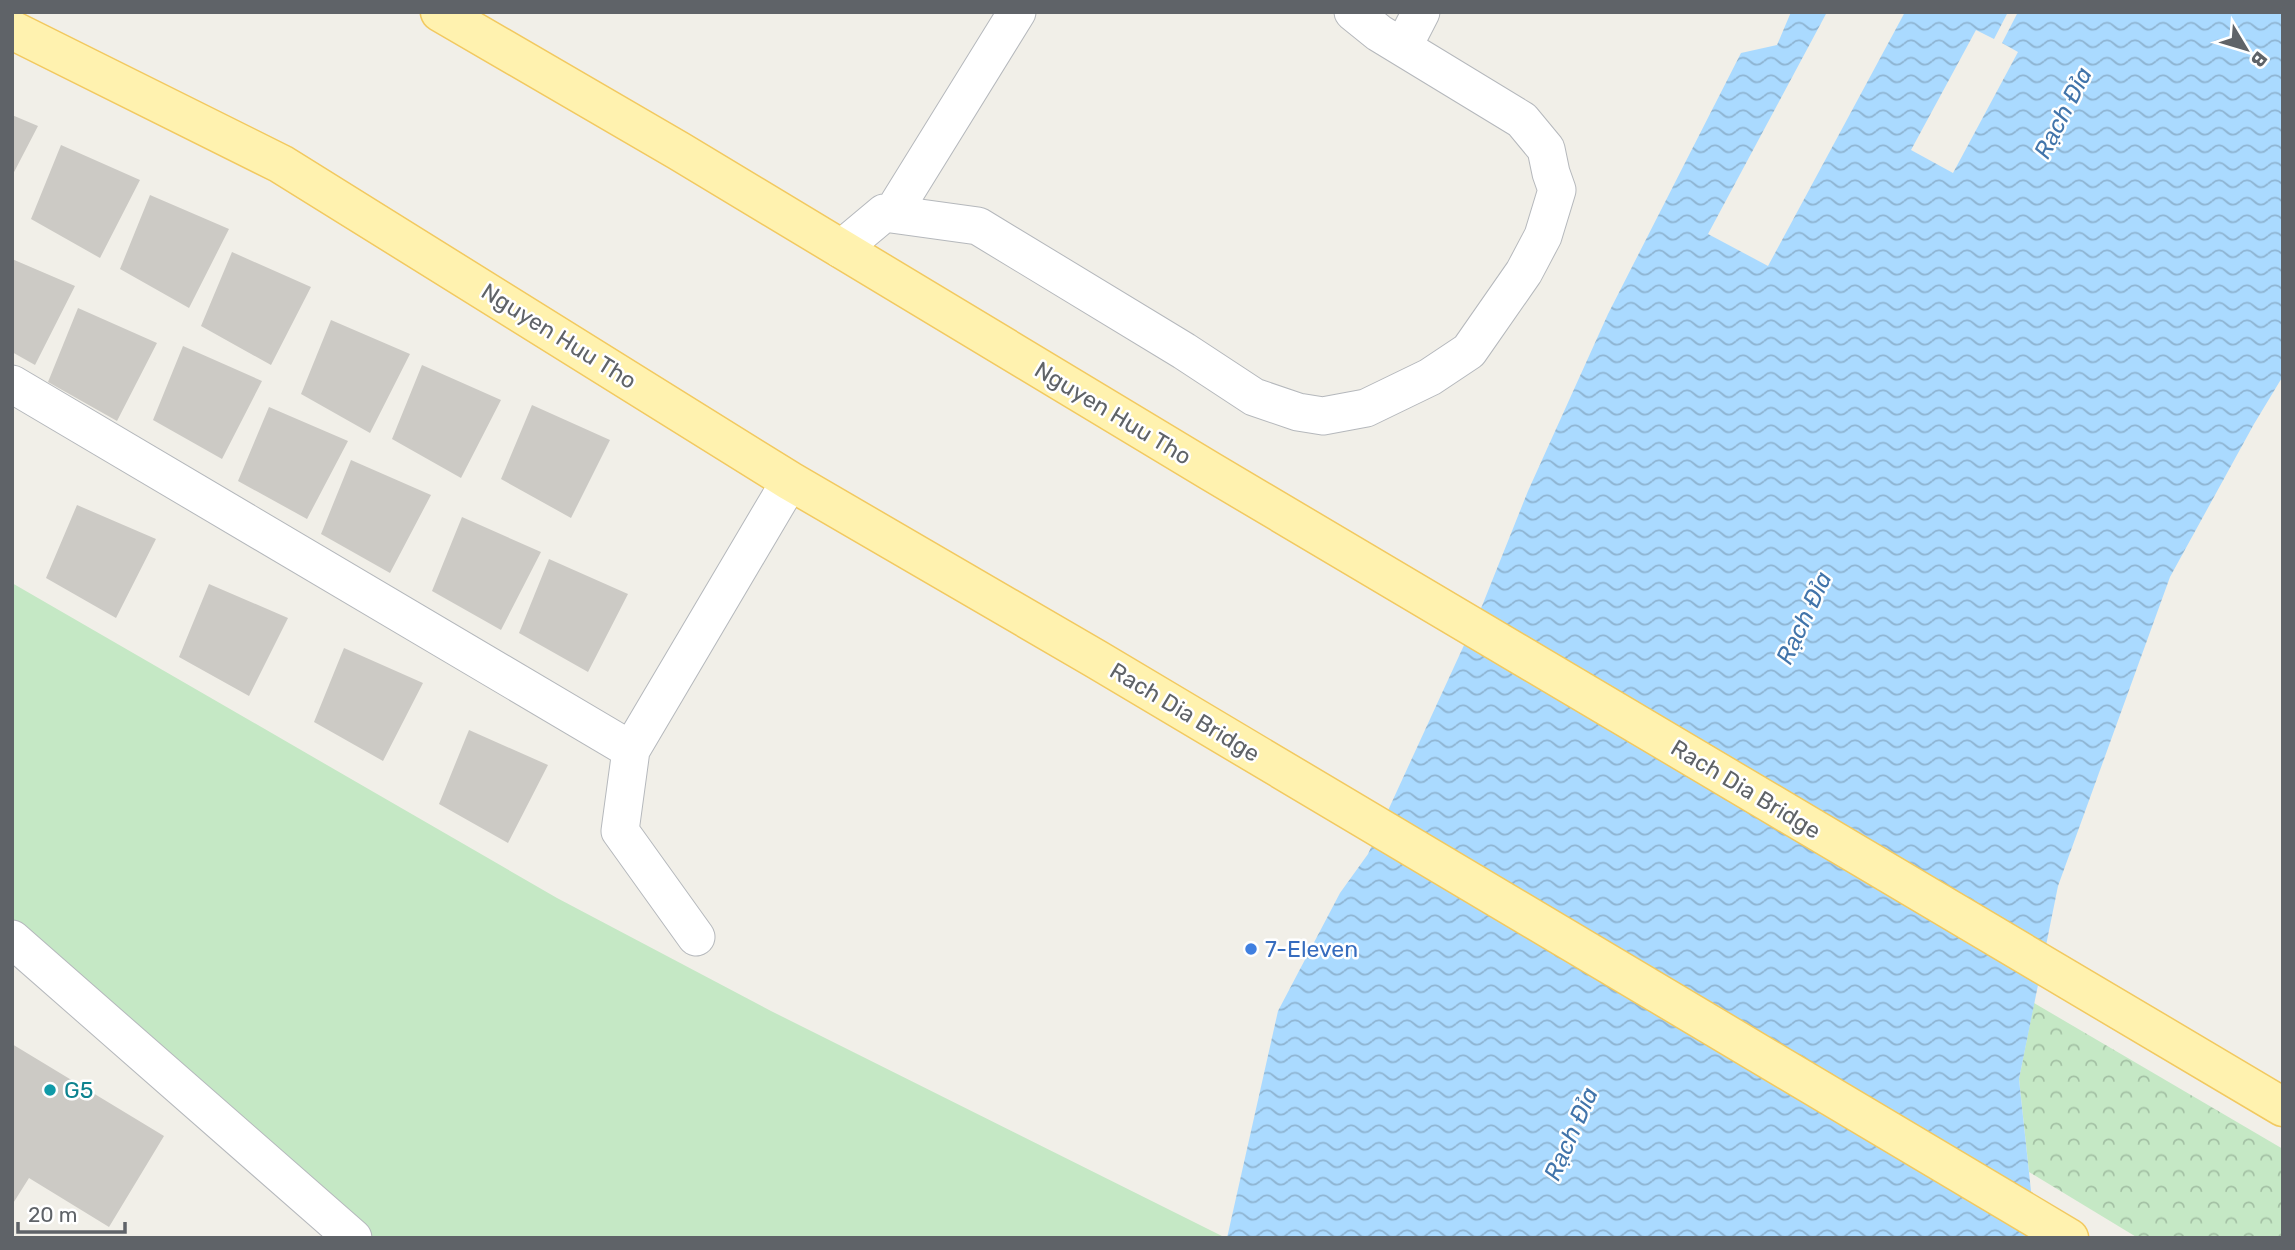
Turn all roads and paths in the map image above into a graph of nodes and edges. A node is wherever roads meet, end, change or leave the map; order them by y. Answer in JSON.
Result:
{"nodes":[{"id":1,"x":440,"y":12,"type":"edge"},
{"id":2,"x":1017,"y":12,"type":"edge"},
{"id":3,"x":1353,"y":12,"type":"edge"},
{"id":4,"x":1421,"y":12,"type":"edge"},
{"id":5,"x":12,"y":30,"type":"edge"},
{"id":6,"x":1403,"y":47,"type":"junction"},
{"id":7,"x":892,"y":214,"type":"junction"},
{"id":8,"x":841,"y":249,"type":"junction"},
{"id":9,"x":12,"y":384,"type":"edge"},
{"id":10,"x":1210,"y":471,"type":"joint"},
{"id":11,"x":790,"y":481,"type":"junction"},
{"id":12,"x":1096,"y":659,"type":"joint"},
{"id":13,"x":631,"y":750,"type":"junction"},
{"id":14,"x":696,"y":937,"type":"dead end"},
{"id":15,"x":12,"y":939,"type":"edge"},
{"id":16,"x":2283,"y":1107,"type":"edge"},
{"id":17,"x":353,"y":1238,"type":"edge"},
{"id":18,"x":2069,"y":1238,"type":"edge"}],
"edges":[{"from":1,"to":8,"type":"main road","name":"Nguyen Huu Tho"},
{"from":2,"to":7,"type":"street"},
{"from":3,"to":6,"type":"street"},
{"from":4,"to":6,"type":"street"},
{"from":5,"to":11,"type":"main road","name":"Nguyen Huu Tho"},
{"from":6,"to":7,"type":"street"},
{"from":7,"to":8,"type":"street"},
{"from":8,"to":10,"type":"main road","name":"Nguyen Huu Tho"},
{"from":9,"to":13,"type":"street"},
{"from":10,"to":16,"type":"main road","name":"Rach Dia Bridge"},
{"from":11,"to":12,"type":"main road","name":"Nguyen Huu Tho"},
{"from":11,"to":13,"type":"street"},
{"from":12,"to":18,"type":"main road","name":"Rach Dia Bridge"},
{"from":13,"to":14,"type":"street"},
{"from":15,"to":17,"type":"street"}]}
